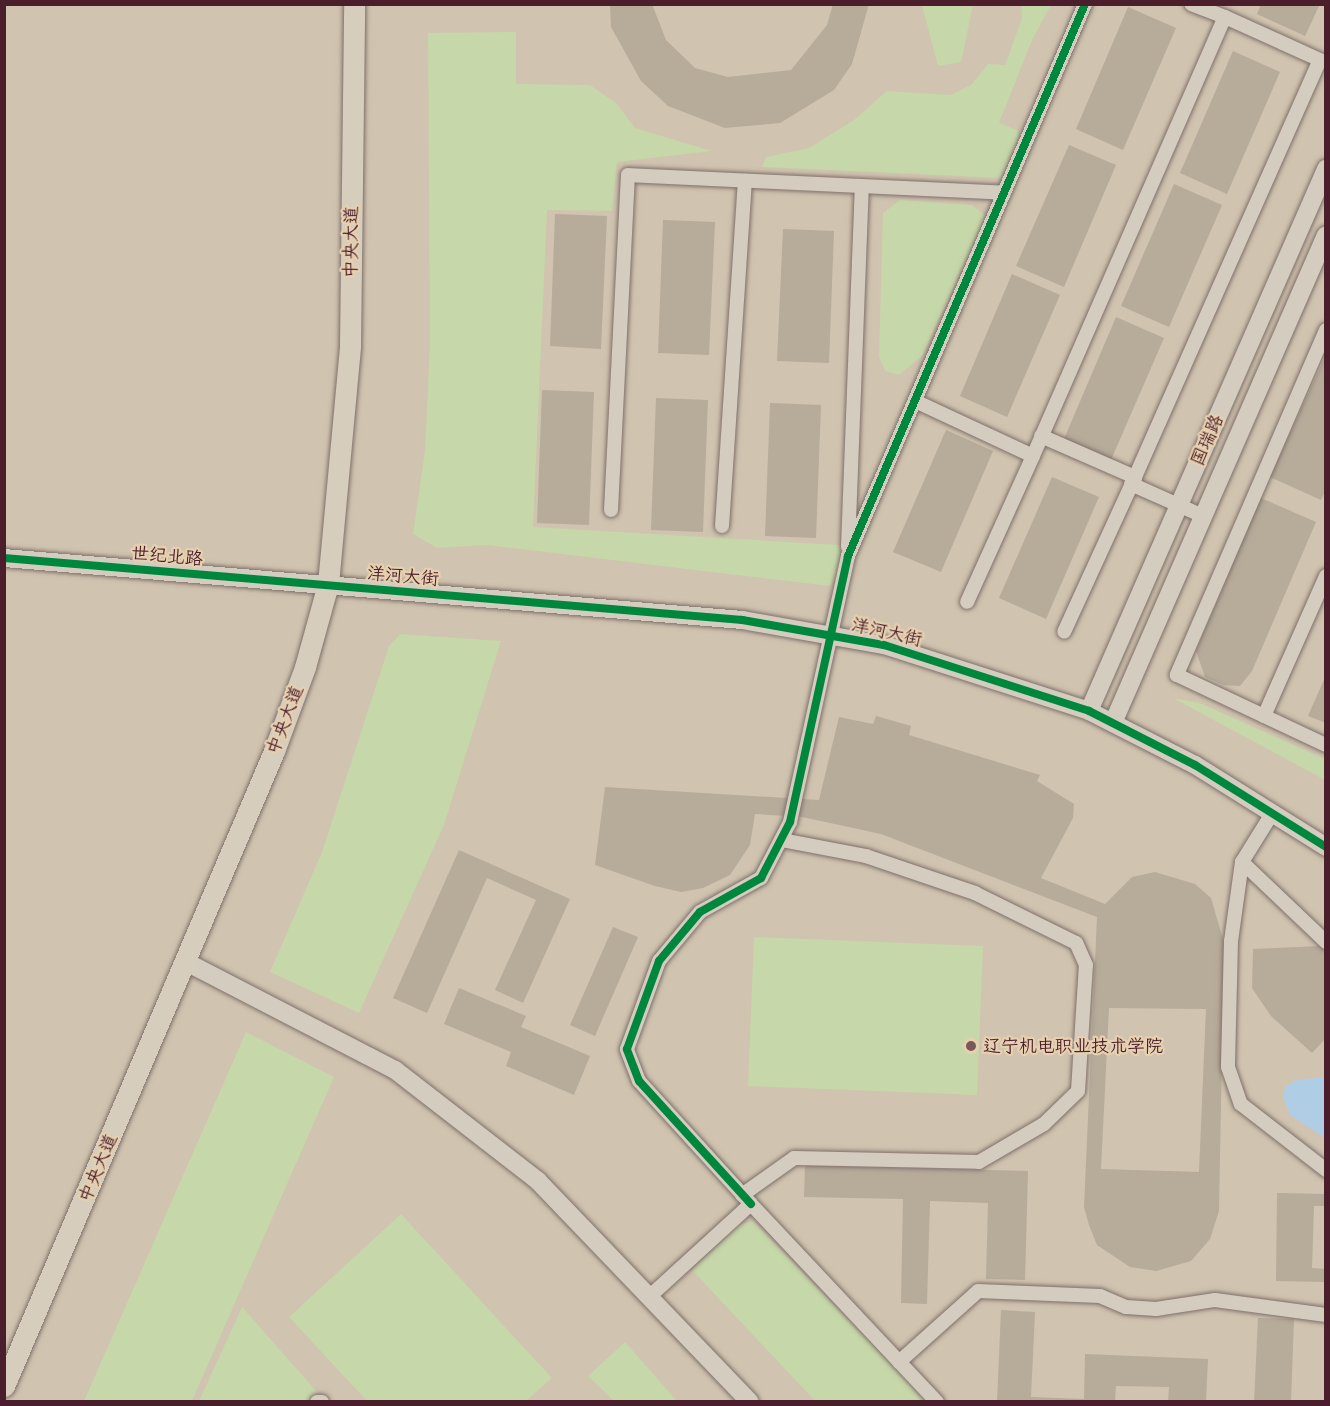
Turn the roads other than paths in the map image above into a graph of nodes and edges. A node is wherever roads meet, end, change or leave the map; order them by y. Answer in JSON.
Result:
{"nodes":[{"id":1,"x":354,"y":4,"type":"edge"},
{"id":2,"x":1085,"y":4,"type":"edge"},
{"id":3,"x":1191,"y":4,"type":"edge"},
{"id":4,"x":1225,"y":17,"type":"junction"},
{"id":5,"x":1326,"y":169,"type":"edge"},
{"id":6,"x":745,"y":181,"type":"junction"},
{"id":7,"x":862,"y":186,"type":"junction"},
{"id":8,"x":1004,"y":194,"type":"junction"},
{"id":9,"x":1326,"y":235,"type":"edge"},
{"id":10,"x":1326,"y":330,"type":"edge"},
{"id":11,"x":915,"y":401,"type":"junction"},
{"id":12,"x":1041,"y":436,"type":"junction"},
{"id":13,"x":1033,"y":456,"type":"junction"},
{"id":14,"x":1133,"y":481,"type":"junction"},
{"id":15,"x":1179,"y":506,"type":"junction"},
{"id":16,"x":610,"y":510,"type":"dead end"},
{"id":17,"x":1203,"y":516,"type":"junction"},
{"id":18,"x":722,"y":526,"type":"dead end"},
{"id":19,"x":848,"y":556,"type":"junction"},
{"id":20,"x":4,"y":558,"type":"edge"},
{"id":21,"x":1326,"y":576,"type":"edge"},
{"id":22,"x":327,"y":584,"type":"junction"},
{"id":23,"x":967,"y":602,"type":"dead end"},
{"id":24,"x":1064,"y":632,"type":"dead end"},
{"id":25,"x":833,"y":634,"type":"junction"},
{"id":26,"x":1089,"y":711,"type":"junction"},
{"id":27,"x":1264,"y":716,"type":"junction"},
{"id":28,"x":1113,"y":723,"type":"junction"},
{"id":29,"x":1326,"y":745,"type":"edge"},
{"id":30,"x":1273,"y":812,"type":"junction"},
{"id":31,"x":781,"y":840,"type":"junction"},
{"id":32,"x":1326,"y":847,"type":"edge"},
{"id":33,"x":1242,"y":862,"type":"junction"},
{"id":34,"x":1326,"y":942,"type":"edge"},
{"id":35,"x":186,"y":962,"type":"junction"},
{"id":36,"x":1326,"y":1170,"type":"edge"},
{"id":37,"x":746,"y":1200,"type":"junction"},
{"id":38,"x":649,"y":1297,"type":"junction"},
{"id":39,"x":1326,"y":1316,"type":"edge"},
{"id":40,"x":899,"y":1362,"type":"junction"},
{"id":41,"x":4,"y":1386,"type":"edge"},
{"id":42,"x":317,"y":1401,"type":"edge"},
{"id":43,"x":322,"y":1401,"type":"edge"},
{"id":44,"x":750,"y":1401,"type":"edge"},
{"id":45,"x":937,"y":1401,"type":"edge"}],
"edges":[{"from":1,"to":22,"type":"main road","name":"中央大道"},
{"from":2,"to":8,"type":"street"},
{"from":3,"to":4,"type":"street"},
{"from":4,"to":12,"type":"street"},
{"from":4,"to":14,"type":"street"},
{"from":5,"to":15,"type":"street","name":"国瑞路"},
{"from":6,"to":7,"type":"street"},
{"from":6,"to":16,"type":"street"},
{"from":6,"to":18,"type":"street"},
{"from":7,"to":8,"type":"street"},
{"from":7,"to":19,"type":"street"},
{"from":8,"to":11,"type":"street"},
{"from":9,"to":17,"type":"street","name":"国瑞路"},
{"from":10,"to":27,"type":"street"},
{"from":11,"to":13,"type":"street"},
{"from":11,"to":19,"type":"street"},
{"from":12,"to":13,"type":"street"},
{"from":12,"to":14,"type":"street"},
{"from":13,"to":23,"type":"street"},
{"from":14,"to":15,"type":"street"},
{"from":14,"to":24,"type":"street"},
{"from":15,"to":17,"type":"street"},
{"from":15,"to":26,"type":"street","name":"国瑞路"},
{"from":17,"to":28,"type":"street","name":"国瑞路"},
{"from":19,"to":25,"type":"street"},
{"from":20,"to":22,"type":"street","name":"世纪北路"},
{"from":21,"to":27,"type":"street"},
{"from":22,"to":25,"type":"street","name":"洋河大街"},
{"from":22,"to":35,"type":"main road","name":"中央大道"},
{"from":25,"to":26,"type":"street","name":"洋河大街"},
{"from":25,"to":31,"type":"street"},
{"from":26,"to":28,"type":"street","name":"洋河大街"},
{"from":27,"to":29,"type":"street"},
{"from":28,"to":30,"type":"street","name":"洋河大街"},
{"from":30,"to":32,"type":"street","name":"洋河大街"},
{"from":30,"to":33,"type":"street"},
{"from":31,"to":37,"type":"street"},
{"from":31,"to":37,"type":"street"},
{"from":33,"to":34,"type":"street"},
{"from":33,"to":36,"type":"street"},
{"from":35,"to":38,"type":"street"},
{"from":35,"to":41,"type":"main road","name":"中央大道"},
{"from":37,"to":38,"type":"street"},
{"from":37,"to":40,"type":"street"},
{"from":38,"to":44,"type":"street"},
{"from":39,"to":40,"type":"street"},
{"from":40,"to":45,"type":"street"},
{"from":42,"to":43,"type":"street"}]}
